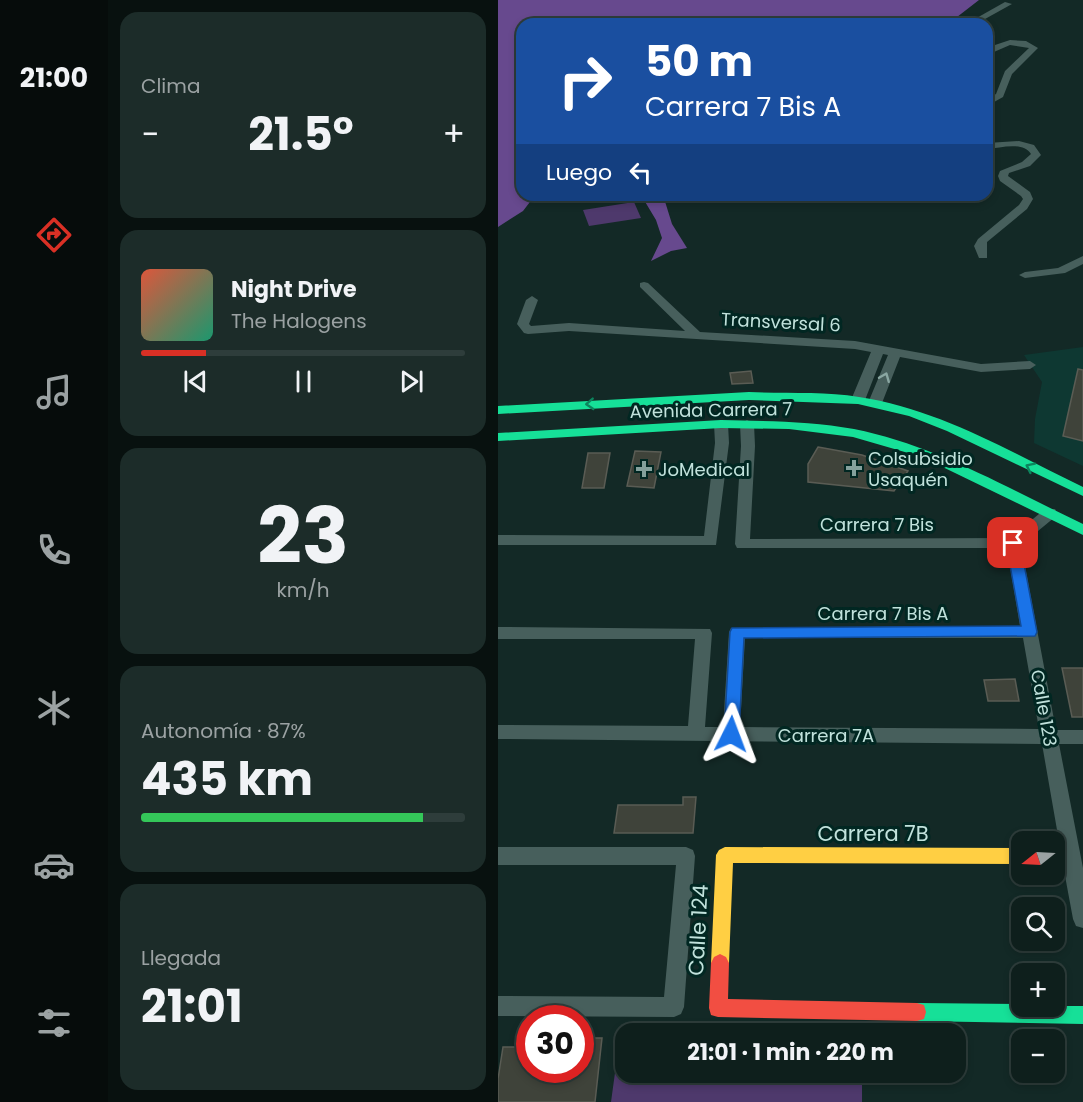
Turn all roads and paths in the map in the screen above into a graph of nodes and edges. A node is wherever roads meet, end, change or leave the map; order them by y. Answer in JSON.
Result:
{"nodes":[{"id":1,"x":1008,"y":4,"type":"dead end"},
{"id":2,"x":981,"y":18,"type":"edge"},
{"id":3,"x":993,"y":49,"type":"edge"},
{"id":4,"x":993,"y":99,"type":"edge"},
{"id":5,"x":993,"y":146,"type":"edge"},
{"id":6,"x":983,"y":256,"type":"dead end"},
{"id":7,"x":1083,"y":259,"type":"edge"},
{"id":8,"x":1025,"y":275,"type":"dead end"},
{"id":9,"x":644,"y":285,"type":"dead end"},
{"id":10,"x":532,"y":300,"type":"dead end"},
{"id":11,"x":697,"y":335,"type":"junction"},
{"id":12,"x":879,"y":348,"type":"junction"},
{"id":13,"x":896,"y":351,"type":"junction"},
{"id":14,"x":1030,"y":364,"type":"dead end"},
{"id":15,"x":858,"y":400,"type":"junction"},
{"id":16,"x":875,"y":403,"type":"junction"},
{"id":17,"x":498,"y":410,"type":"edge"},
{"id":18,"x":721,"y":424,"type":"junction"},
{"id":19,"x":747,"y":424,"type":"junction"},
{"id":20,"x":498,"y":437,"type":"edge"},
{"id":21,"x":1083,"y":492,"type":"edge"},
{"id":22,"x":1011,"y":494,"type":"junction"},
{"id":23,"x":1050,"y":513,"type":"junction"},
{"id":24,"x":1083,"y":523,"type":"edge"},
{"id":25,"x":1083,"y":530,"type":"edge"},
{"id":26,"x":498,"y":540,"type":"edge"},
{"id":27,"x":1013,"y":543,"type":"junction"},
{"id":28,"x":1030,"y":632,"type":"junction"},
{"id":29,"x":498,"y":633,"type":"edge"},
{"id":30,"x":498,"y":732,"type":"edge"},
{"id":31,"x":696,"y":734,"type":"junction"},
{"id":32,"x":731,"y":734,"type":"junction"},
{"id":33,"x":1049,"y":737,"type":"junction"},
{"id":34,"x":1083,"y":737,"type":"edge"},
{"id":35,"x":1060,"y":831,"type":"edge"},
{"id":36,"x":725,"y":855,"type":"joint"},
{"id":37,"x":498,"y":856,"type":"edge"},
{"id":38,"x":1011,"y":856,"type":"edge"},
{"id":39,"x":1065,"y":862,"type":"edge"},
{"id":40,"x":1083,"y":919,"type":"edge"},
{"id":41,"x":498,"y":1006,"type":"edge"},
{"id":42,"x":1083,"y":1015,"type":"edge"}],
"edges":[{"from":1,"to":2,"type":"street"},
{"from":3,"to":4,"type":"street"},
{"from":5,"to":6,"type":"street"},
{"from":7,"to":8,"type":"street"},
{"from":9,"to":11,"type":"street"},
{"from":10,"to":11,"type":"street","name":"Transversal 6"},
{"from":11,"to":12,"type":"street","name":"Transversal 6"},
{"from":12,"to":13,"type":"street","name":"Transversal 6"},
{"from":12,"to":15,"type":"street"},
{"from":13,"to":14,"type":"street","name":"Transversal 6"},
{"from":16,"to":13,"type":"street","one_way":true},
{"from":15,"to":16,"type":"main road","name":"Avenida Carrera 7"},
{"from":15,"to":17,"type":"main road","name":"Avenida Carrera 7","one_way":true},
{"from":21,"to":16,"type":"main road","name":"Avenida Carrera 7","one_way":true},
{"from":18,"to":19,"type":"main road","name":"Avenida Carrera 7"},
{"from":18,"to":20,"type":"main road","name":"Avenida Carrera 7"},
{"from":18,"to":26,"type":"street"},
{"from":19,"to":22,"type":"main road","name":"Avenida Carrera 7"},
{"from":19,"to":27,"type":"street","name":"Carrera 7 Bis"},
{"from":22,"to":23,"type":"main road","name":"Avenida Carrera 7"},
{"from":22,"to":24,"type":"main road"},
{"from":23,"to":25,"type":"main road","name":"Avenida Carrera 7"},
{"from":23,"to":27,"type":"street"},
{"from":27,"to":28,"type":"street","name":"Calle 123"},
{"from":28,"to":32,"type":"street","name":"Carrera 7 Bis A"},
{"from":28,"to":33,"type":"street","name":"Calle 123"},
{"from":29,"to":31,"type":"street"},
{"from":30,"to":31,"type":"street","name":"Carrera 7A"},
{"from":31,"to":32,"type":"street","name":"Carrera 7A"},
{"from":32,"to":33,"type":"street","name":"Carrera 7A"},
{"from":33,"to":34,"type":"street","name":"Carrera 7A"},
{"from":33,"to":35,"type":"street","name":"Calle 123"},
{"from":36,"to":38,"type":"main road","name":"Carrera 7B"},
{"from":36,"to":42,"type":"main road","name":"Calle 124"},
{"from":37,"to":41,"type":"street","name":"Calle 124"},
{"from":39,"to":40,"type":"street","name":"Calle 123"}]}
